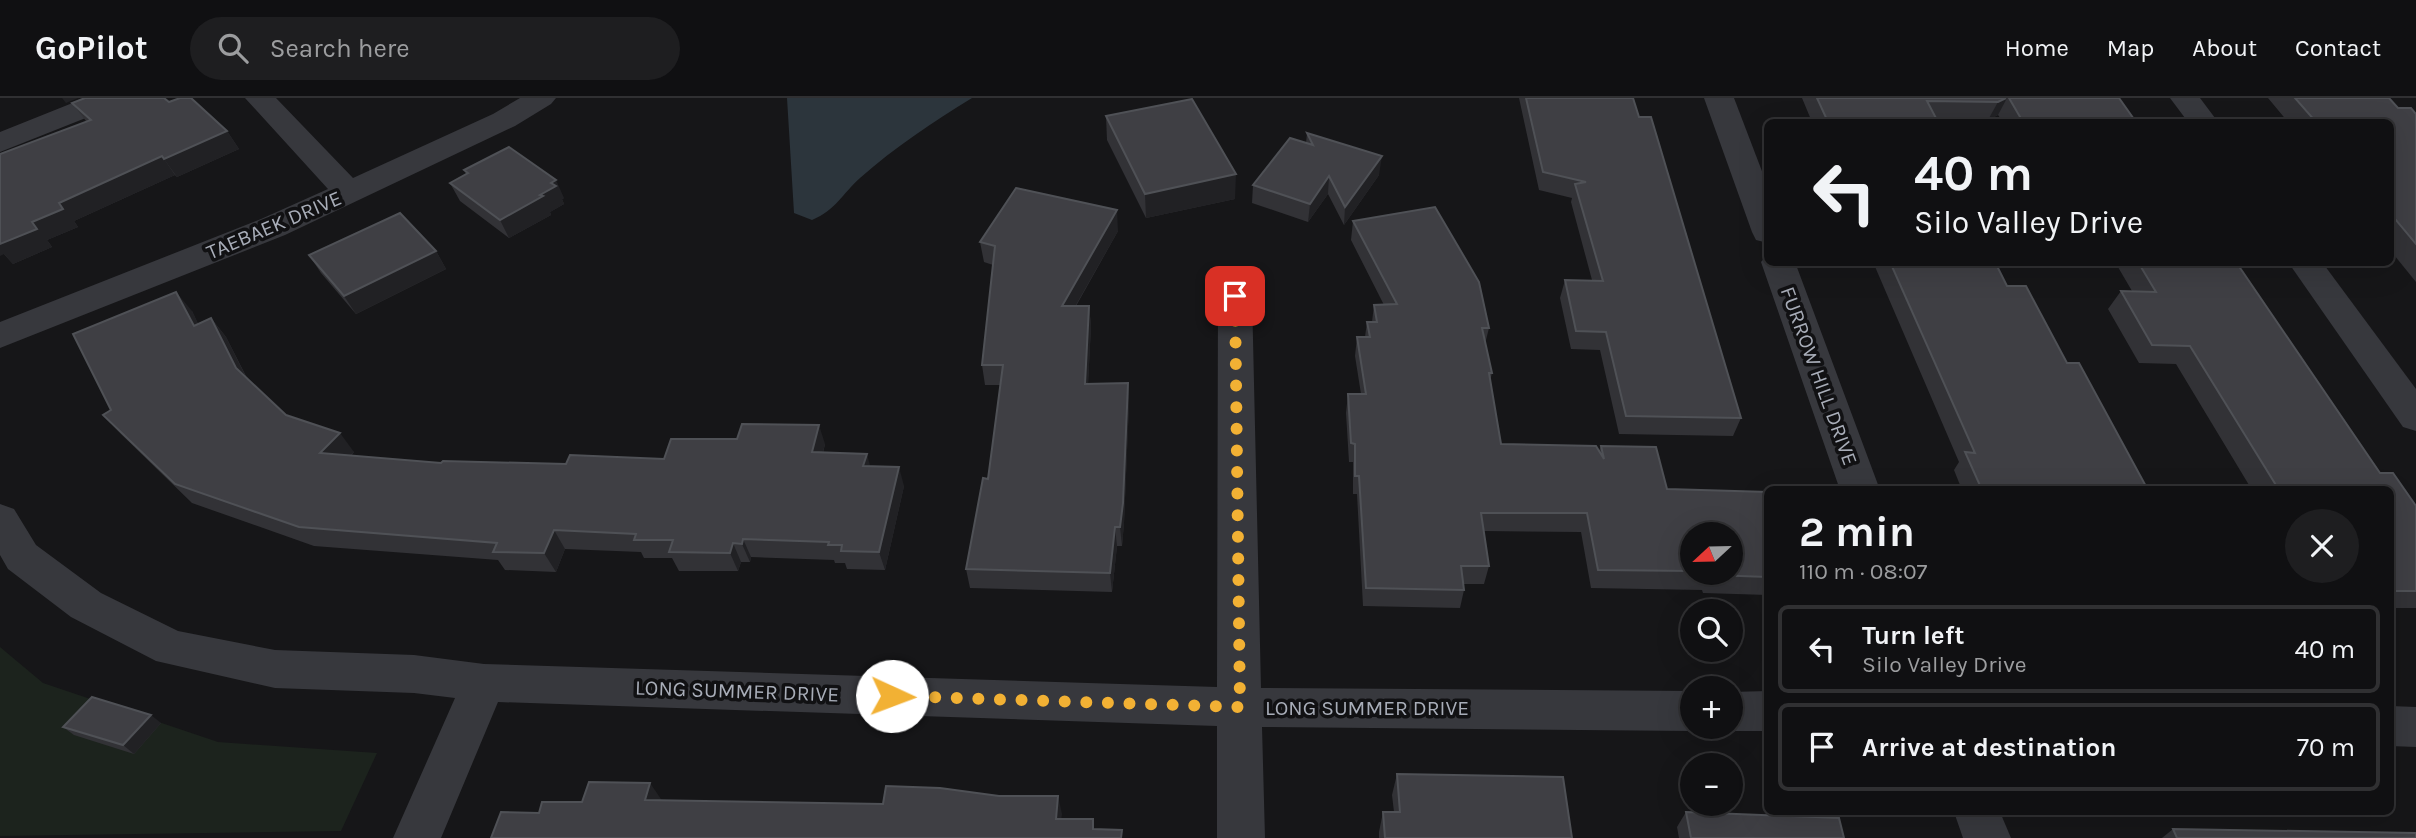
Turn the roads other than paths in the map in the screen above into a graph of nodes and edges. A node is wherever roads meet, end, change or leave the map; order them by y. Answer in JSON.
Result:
{"nodes":[{"id":1,"x":111,"y":98,"type":"edge"},
{"id":2,"x":260,"y":98,"type":"edge"},
{"id":3,"x":541,"y":98,"type":"edge"},
{"id":4,"x":1719,"y":98,"type":"edge"},
{"id":5,"x":2185,"y":98,"type":"edge"},
{"id":6,"x":2201,"y":119,"type":"edge"},
{"id":7,"x":0,"y":143,"type":"edge"},
{"id":8,"x":349,"y":193,"type":"junction"},
{"id":9,"x":1764,"y":221,"type":"edge"},
{"id":10,"x":1779,"y":266,"type":"edge"},
{"id":11,"x":2307,"y":266,"type":"edge"},
{"id":12,"x":1235,"y":296,"type":"dead end"},
{"id":13,"x":0,"y":336,"type":"edge"},
{"id":14,"x":2416,"y":417,"type":"edge"},
{"id":15,"x":1859,"y":486,"type":"edge"},
{"id":16,"x":0,"y":520,"type":"edge"},
{"id":17,"x":484,"y":683,"type":"junction"},
{"id":18,"x":1240,"y":707,"type":"junction"},
{"id":19,"x":1680,"y":711,"type":"edge"},
{"id":20,"x":1743,"y":711,"type":"edge"},
{"id":21,"x":1764,"y":711,"type":"edge"},
{"id":22,"x":2394,"y":726,"type":"edge"},
{"id":23,"x":2416,"y":727,"type":"edge"},
{"id":24,"x":1978,"y":815,"type":"edge"},
{"id":25,"x":417,"y":838,"type":"edge"},
{"id":26,"x":1241,"y":838,"type":"edge"},
{"id":27,"x":1987,"y":838,"type":"edge"}],
"edges":[{"from":1,"to":7,"type":"street"},
{"from":2,"to":8,"type":"street"},
{"from":3,"to":8,"type":"street","name":"TAEBAEK DRIVE"},
{"from":4,"to":9,"type":"street"},
{"from":5,"to":6,"type":"street"},
{"from":8,"to":13,"type":"street","name":"TAEBAEK DRIVE"},
{"from":10,"to":15,"type":"street","name":"FURROW HILL DRIVE"},
{"from":11,"to":14,"type":"street"},
{"from":12,"to":18,"type":"street"},
{"from":16,"to":17,"type":"street","name":"LONG SUMMER DRIVE"},
{"from":17,"to":18,"type":"street","name":"LONG SUMMER DRIVE"},
{"from":17,"to":25,"type":"street"},
{"from":18,"to":19,"type":"street","name":"LONG SUMMER DRIVE"},
{"from":18,"to":26,"type":"street"},
{"from":20,"to":21,"type":"street"},
{"from":22,"to":23,"type":"street"},
{"from":24,"to":27,"type":"street"}]}
